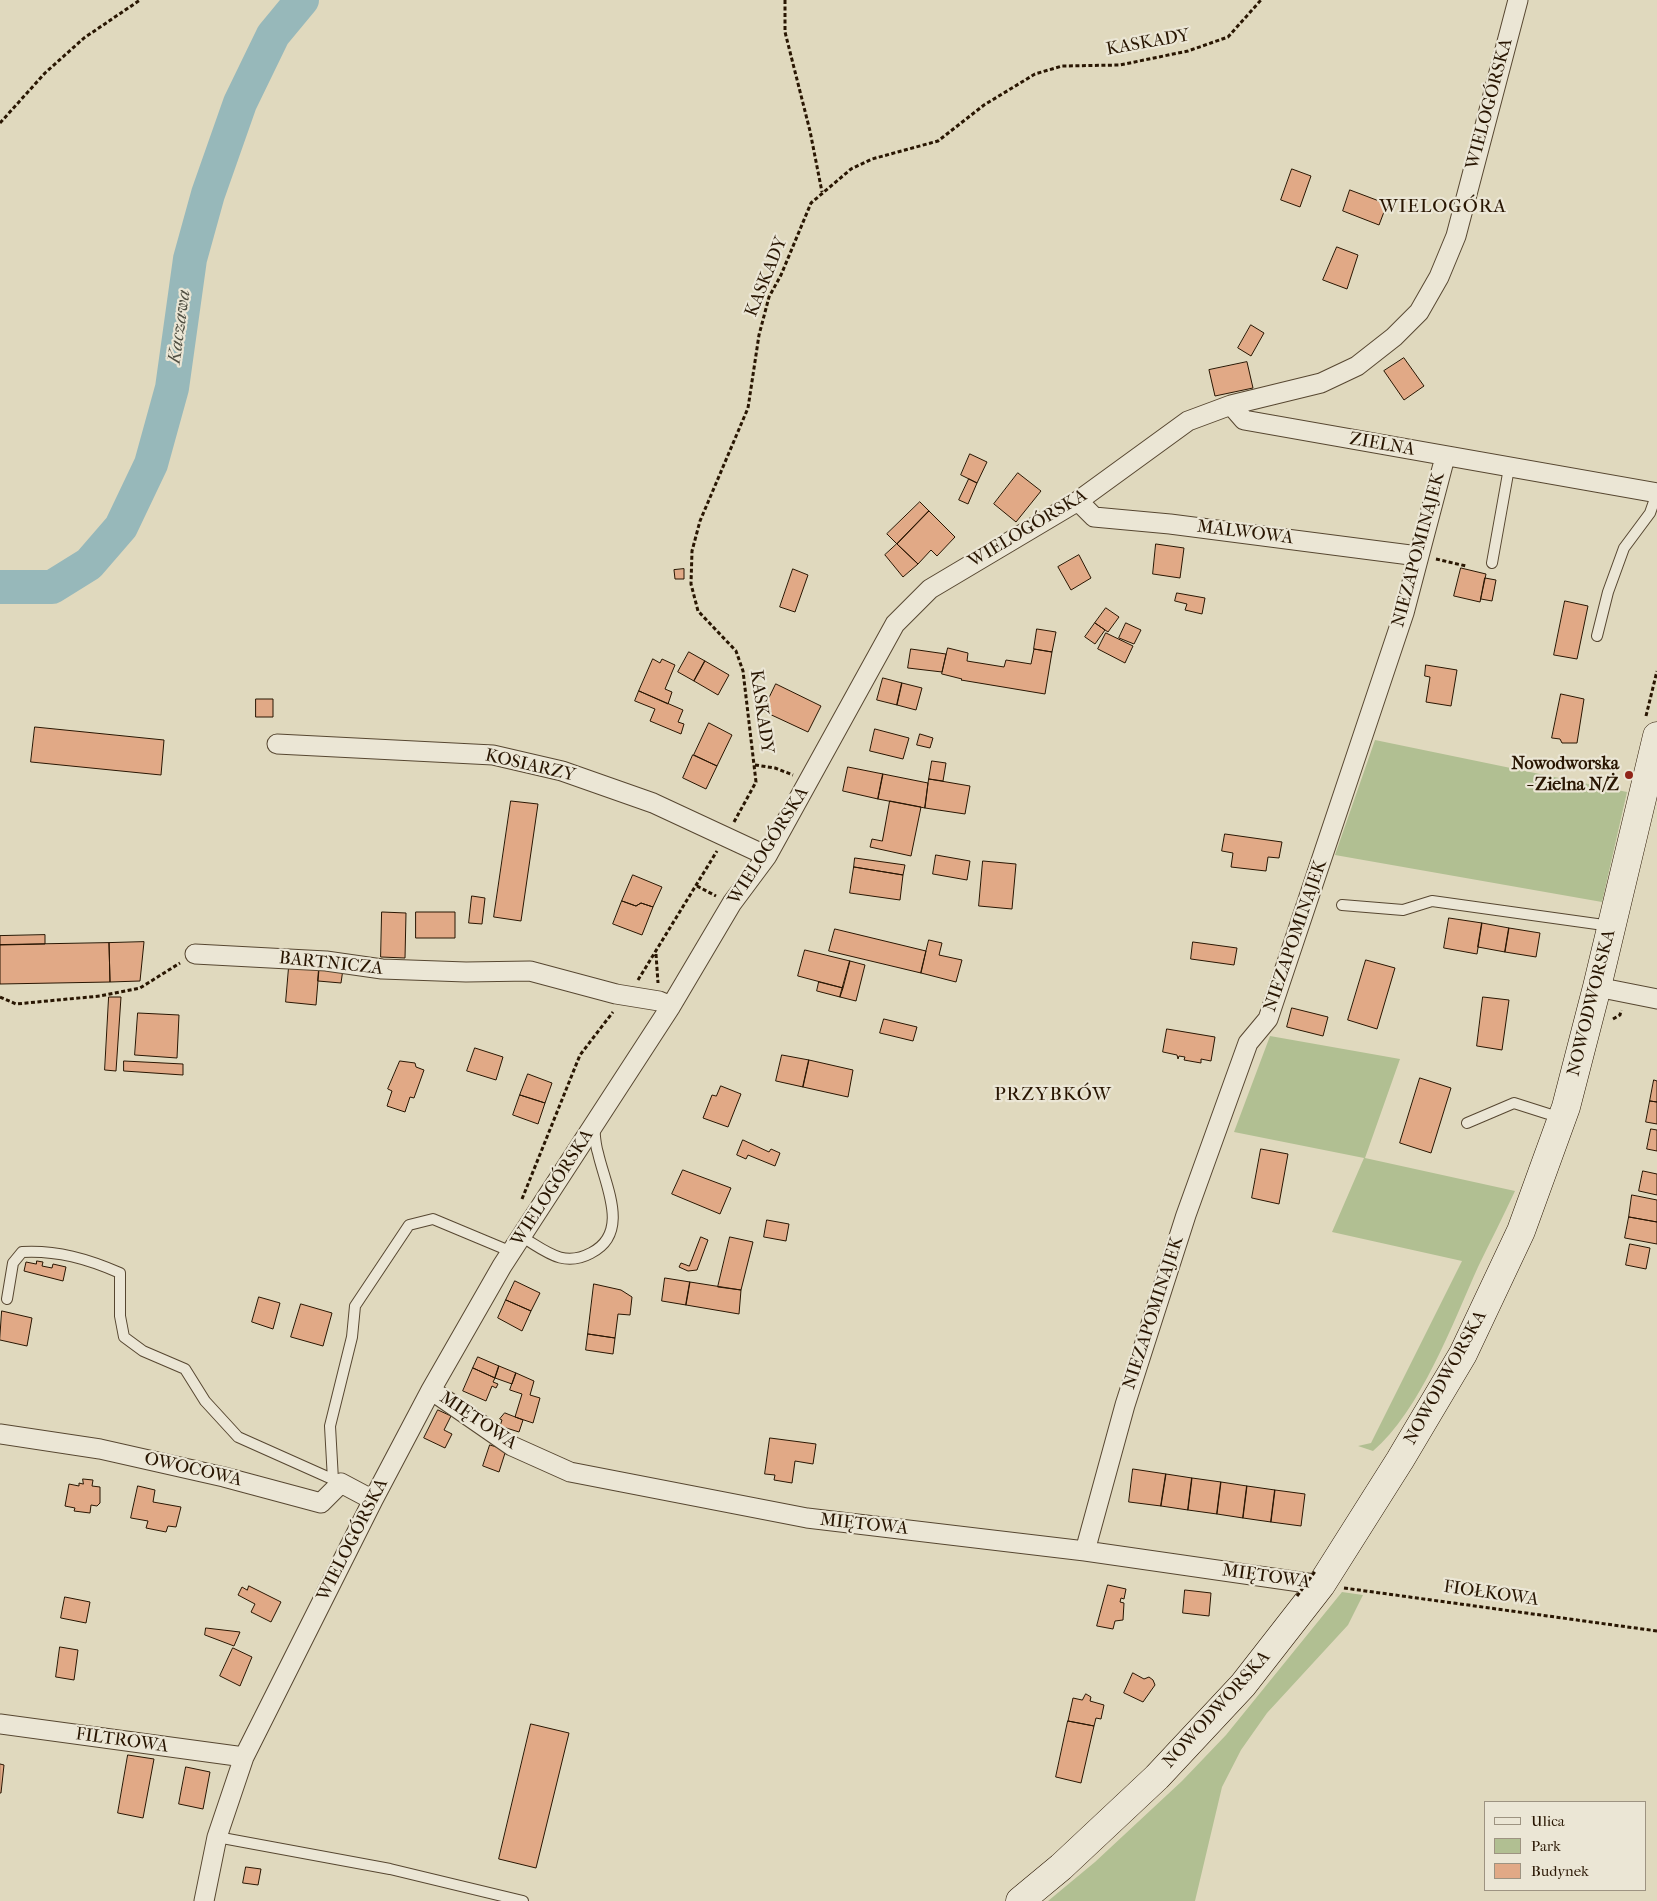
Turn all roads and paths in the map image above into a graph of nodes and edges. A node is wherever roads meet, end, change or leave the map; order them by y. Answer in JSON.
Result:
{"nodes":[{"id":1,"x":140,"y":0,"type":"edge"},
{"id":2,"x":785,"y":0,"type":"edge"},
{"id":3,"x":1261,"y":0,"type":"edge"},
{"id":4,"x":1518,"y":0,"type":"edge"},
{"id":5,"x":0,"y":123,"type":"edge"},
{"id":6,"x":822,"y":192,"type":"junction"},
{"id":7,"x":1231,"y":405,"type":"junction"},
{"id":8,"x":1445,"y":457,"type":"junction"},
{"id":9,"x":1509,"y":468,"type":"junction"},
{"id":10,"x":1657,"y":493,"type":"edge"},
{"id":11,"x":1078,"y":501,"type":"junction"},
{"id":12,"x":1418,"y":556,"type":"junction"},
{"id":13,"x":1492,"y":563,"type":"dead end"},
{"id":14,"x":1466,"y":566,"type":"dead end"},
{"id":15,"x":1597,"y":636,"type":"dead end"},
{"id":16,"x":1657,"y":671,"type":"edge"},
{"id":17,"x":1651,"y":731,"type":"edge"},
{"id":18,"x":278,"y":744,"type":"dead end"},
{"id":19,"x":755,"y":765,"type":"junction"},
{"id":20,"x":809,"y":782,"type":"junction"},
{"id":21,"x":726,"y":836,"type":"junction"},
{"id":22,"x":767,"y":856,"type":"junction"},
{"id":23,"x":1342,"y":905,"type":"dead end"},
{"id":24,"x":1612,"y":926,"type":"junction"},
{"id":25,"x":656,"y":952,"type":"junction"},
{"id":26,"x":196,"y":954,"type":"joint"},
{"id":27,"x":1597,"y":988,"type":"junction"},
{"id":28,"x":1624,"y":993,"type":"junction"},
{"id":29,"x":629,"y":995,"type":"junction"},
{"id":30,"x":0,"y":997,"type":"edge"},
{"id":31,"x":1657,"y":999,"type":"edge"},
{"id":32,"x":665,"y":1003,"type":"junction"},
{"id":33,"x":1604,"y":1024,"type":"dead end"},
{"id":34,"x":1562,"y":1118,"type":"junction"},
{"id":35,"x":1467,"y":1123,"type":"dead end"},
{"id":36,"x":594,"y":1125,"type":"junction"},
{"id":37,"x":518,"y":1208,"type":"dead end"},
{"id":38,"x":517,"y":1244,"type":"junction"},
{"id":39,"x":7,"y":1299,"type":"dead end"},
{"id":40,"x":431,"y":1390,"type":"junction"},
{"id":41,"x":0,"y":1434,"type":"edge"},
{"id":42,"x":337,"y":1482,"type":"junction"},
{"id":43,"x":373,"y":1500,"type":"junction"},
{"id":44,"x":1085,"y":1551,"type":"junction"},
{"id":45,"x":1329,"y":1577,"type":"junction"},
{"id":46,"x":1297,"y":1596,"type":"dead end"},
{"id":47,"x":1657,"y":1631,"type":"edge"},
{"id":48,"x":0,"y":1724,"type":"edge"},
{"id":49,"x":244,"y":1758,"type":"junction"},
{"id":50,"x":217,"y":1837,"type":"junction"},
{"id":51,"x":204,"y":1901,"type":"edge"},
{"id":52,"x":523,"y":1901,"type":"edge"},
{"id":53,"x":1020,"y":1901,"type":"edge"}],
"edges":[{"from":1,"to":5,"type":"path"},
{"from":2,"to":6,"type":"path"},
{"from":3,"to":6,"type":"path","name":"KASKADY"},
{"from":4,"to":7,"type":"street","name":"WIELOGÓRSKA"},
{"from":6,"to":19,"type":"path","name":"KASKADY"},
{"from":7,"to":8,"type":"street","name":"ZIELNA"},
{"from":7,"to":11,"type":"street","name":"WIELOGÓRSKA"},
{"from":8,"to":9,"type":"street","name":"ZIELNA"},
{"from":8,"to":12,"type":"street","name":"NIEZAPOMINAJEK"},
{"from":9,"to":10,"type":"street","name":"ZIELNA"},
{"from":9,"to":13,"type":"lane"},
{"from":10,"to":15,"type":"lane"},
{"from":11,"to":12,"type":"street","name":"MALWOWA"},
{"from":11,"to":20,"type":"street","name":"WIELOGÓRSKA"},
{"from":12,"to":14,"type":"path"},
{"from":12,"to":44,"type":"street","name":"NIEZAPOMINAJEK"},
{"from":16,"to":17,"type":"path"},
{"from":17,"to":24,"type":"street","name":"NOWODWORSKA"},
{"from":18,"to":21,"type":"street","name":"KOSIARZY"},
{"from":19,"to":20,"type":"path"},
{"from":19,"to":21,"type":"path","name":"KASKADY"},
{"from":20,"to":22,"type":"street","name":"WIELOGÓRSKA"},
{"from":21,"to":22,"type":"street","name":"KOSIARZY"},
{"from":21,"to":25,"type":"path","name":"KASKADY"},
{"from":22,"to":32,"type":"street","name":"WIELOGÓRSKA"},
{"from":23,"to":24,"type":"lane"},
{"from":24,"to":27,"type":"street","name":"NOWODWORSKA"},
{"from":25,"to":29,"type":"path","name":"KASKADY"},
{"from":25,"to":32,"type":"path"},
{"from":26,"to":29,"type":"street","name":"BARTNICZA"},
{"from":26,"to":30,"type":"path"},
{"from":27,"to":28,"type":"street"},
{"from":27,"to":34,"type":"street","name":"NOWODWORSKA"},
{"from":28,"to":31,"type":"street"},
{"from":28,"to":33,"type":"path"},
{"from":29,"to":32,"type":"street","name":"BARTNICZA"},
{"from":29,"to":37,"type":"path","name":"KASKADY"},
{"from":32,"to":36,"type":"street","name":"WIELOGÓRSKA"},
{"from":34,"to":35,"type":"lane"},
{"from":34,"to":45,"type":"street","name":"NOWODWORSKA"},
{"from":36,"to":38,"type":"street","name":"WIELOGÓRSKA"},
{"from":36,"to":38,"type":"lane"},
{"from":38,"to":40,"type":"street","name":"WIELOGÓRSKA"},
{"from":38,"to":42,"type":"lane"},
{"from":39,"to":42,"type":"lane"},
{"from":40,"to":43,"type":"street","name":"WIELOGÓRSKA"},
{"from":40,"to":44,"type":"street","name":"MIĘTOWA"},
{"from":41,"to":42,"type":"street","name":"OWOCOWA"},
{"from":42,"to":43,"type":"street"},
{"from":43,"to":49,"type":"street","name":"WIELOGÓRSKA"},
{"from":44,"to":45,"type":"street","name":"MIĘTOWA"},
{"from":45,"to":46,"type":"path","bridge":true},
{"from":45,"to":47,"type":"path","name":"FIOŁKOWA"},
{"from":45,"to":53,"type":"street","name":"NOWODWORSKA"},
{"from":48,"to":49,"type":"street","name":"FILTROWA"},
{"from":49,"to":50,"type":"street","name":"WIELOGÓRSKA"},
{"from":50,"to":51,"type":"street","name":"WIELOGÓRSKA"},
{"from":50,"to":52,"type":"lane"}]}
